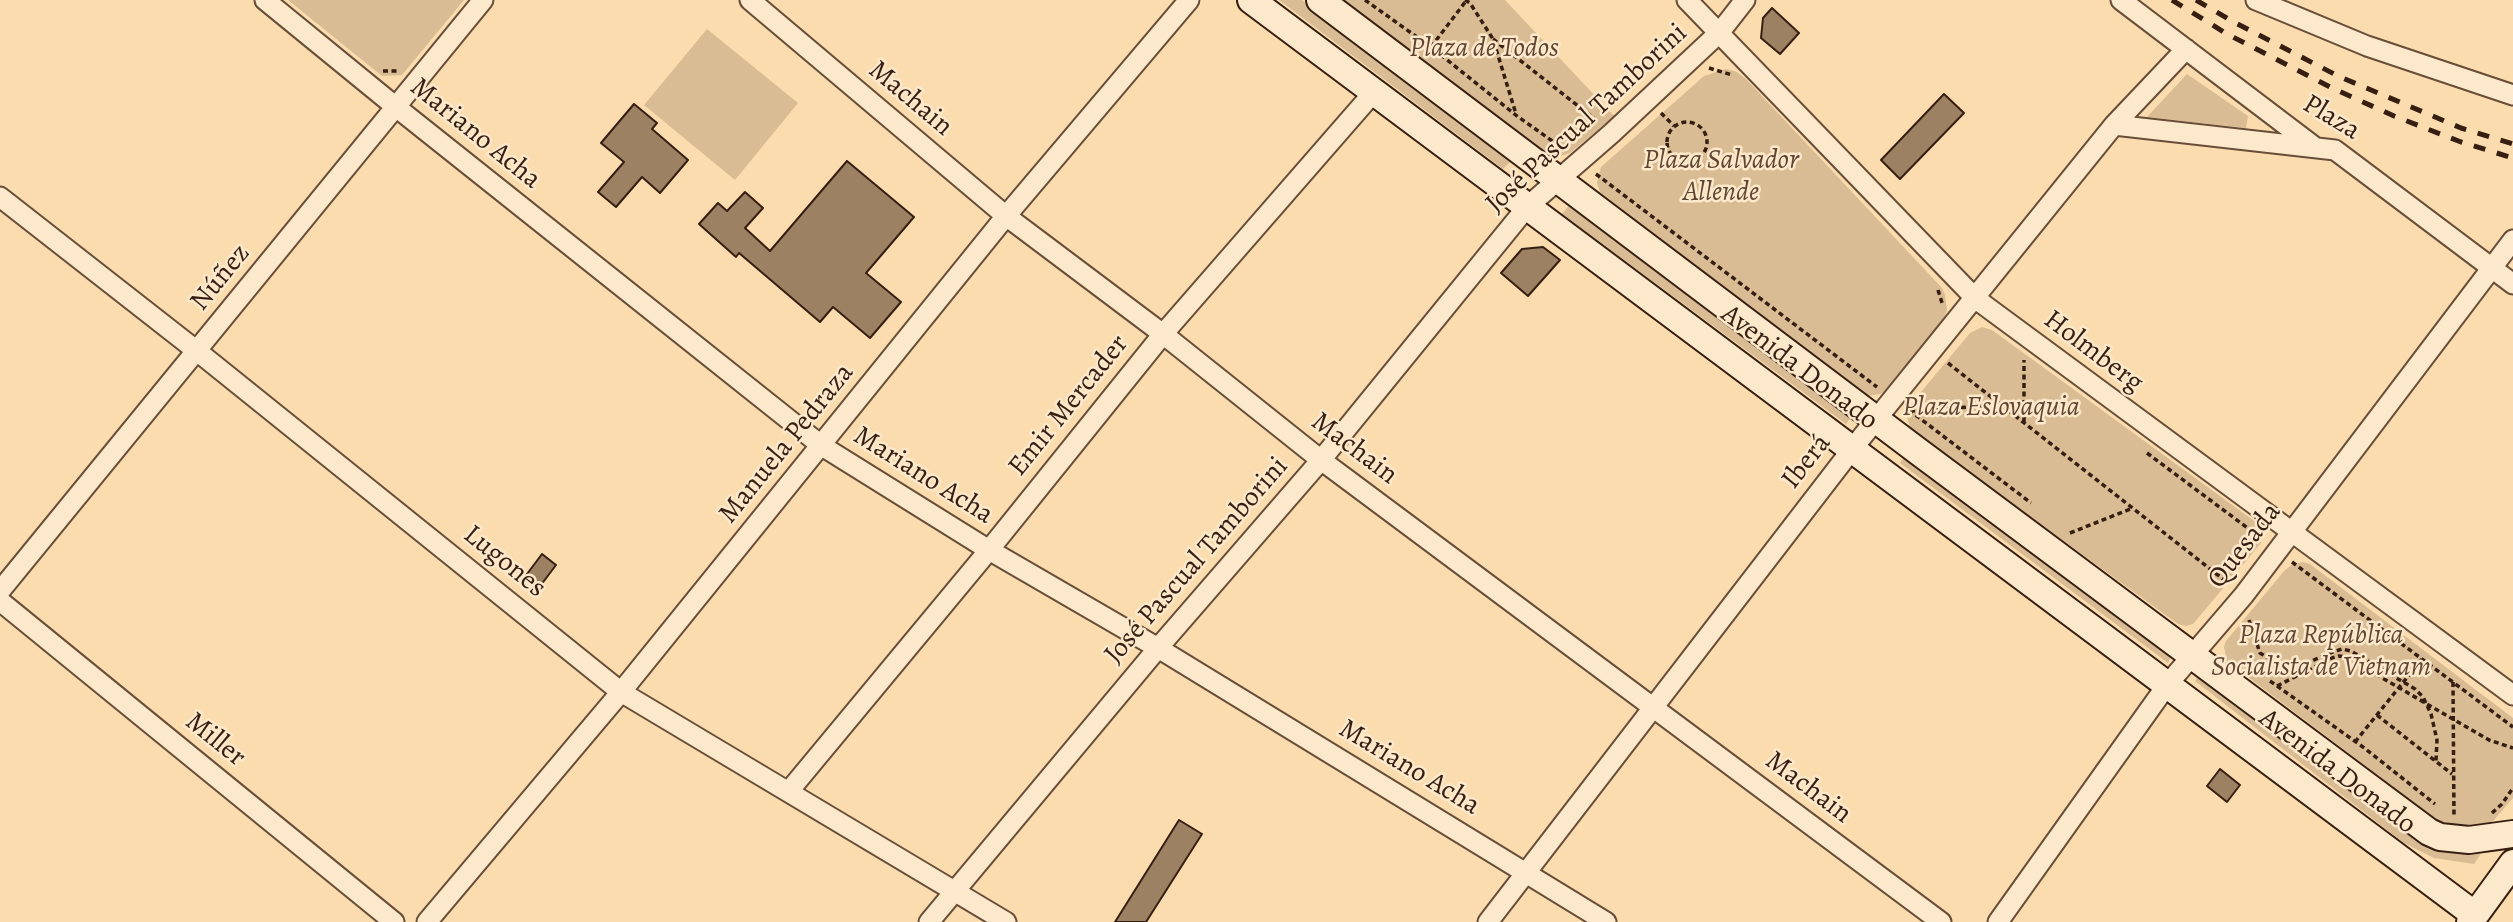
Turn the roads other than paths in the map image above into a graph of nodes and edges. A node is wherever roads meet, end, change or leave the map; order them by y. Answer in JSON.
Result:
{"nodes":[{"id":1,"x":265,"y":0,"type":"edge"},
{"id":2,"x":484,"y":0,"type":"edge"},
{"id":3,"x":750,"y":0,"type":"edge"},
{"id":4,"x":1189,"y":0,"type":"edge"},
{"id":5,"x":1251,"y":0,"type":"edge"},
{"id":6,"x":1320,"y":0,"type":"edge"},
{"id":7,"x":1688,"y":0,"type":"edge"},
{"id":8,"x":1745,"y":0,"type":"edge"},
{"id":9,"x":2121,"y":0,"type":"edge"},
{"id":10,"x":2256,"y":0,"type":"edge"},
{"id":11,"x":2277,"y":4,"type":"edge"},
{"id":12,"x":1720,"y":32,"type":"junction"},
{"id":13,"x":2186,"y":50,"type":"junction"},
{"id":14,"x":1373,"y":93,"type":"junction"},
{"id":15,"x":2513,"y":94,"type":"edge"},
{"id":16,"x":396,"y":107,"type":"junction"},
{"id":17,"x":2114,"y":125,"type":"junction"},
{"id":18,"x":2316,"y":148,"type":"junction"},
{"id":19,"x":1557,"y":179,"type":"junction"},
{"id":20,"x":0,"y":197,"type":"edge"},
{"id":21,"x":1527,"y":207,"type":"junction"},
{"id":22,"x":1006,"y":216,"type":"junction"},
{"id":23,"x":2513,"y":240,"type":"edge"},
{"id":24,"x":2491,"y":268,"type":"junction"},
{"id":25,"x":2513,"y":284,"type":"edge"},
{"id":26,"x":1976,"y":299,"type":"junction"},
{"id":27,"x":1163,"y":334,"type":"junction"},
{"id":28,"x":197,"y":351,"type":"junction"},
{"id":29,"x":1877,"y":420,"type":"junction"},
{"id":30,"x":822,"y":446,"type":"junction"},
{"id":31,"x":1853,"y":448,"type":"junction"},
{"id":32,"x":1321,"y":460,"type":"junction"},
{"id":33,"x":2291,"y":533,"type":"junction"},
{"id":34,"x":989,"y":550,"type":"junction"},
{"id":35,"x":0,"y":591,"type":"edge"},
{"id":36,"x":0,"y":601,"type":"edge"},
{"id":37,"x":1158,"y":648,"type":"junction"},
{"id":38,"x":2192,"y":655,"type":"junction"},
{"id":39,"x":2167,"y":685,"type":"junction"},
{"id":40,"x":621,"y":692,"type":"junction"},
{"id":41,"x":2513,"y":695,"type":"edge"},
{"id":42,"x":1652,"y":707,"type":"junction"},
{"id":43,"x":789,"y":791,"type":"junction"},
{"id":44,"x":2513,"y":834,"type":"edge"},
{"id":45,"x":2513,"y":863,"type":"edge"},
{"id":46,"x":1526,"y":872,"type":"junction"},
{"id":47,"x":955,"y":891,"type":"junction"},
{"id":48,"x":2472,"y":918,"type":"edge"},
{"id":49,"x":394,"y":922,"type":"edge"},
{"id":50,"x":427,"y":922,"type":"edge"},
{"id":51,"x":929,"y":922,"type":"edge"},
{"id":52,"x":1006,"y":922,"type":"edge"},
{"id":53,"x":1488,"y":922,"type":"edge"},
{"id":54,"x":1606,"y":922,"type":"edge"},
{"id":55,"x":1941,"y":922,"type":"edge"},
{"id":56,"x":1998,"y":922,"type":"edge"}],
"edges":[{"from":1,"to":16,"type":"street","name":"Mariano Acha"},
{"from":2,"to":16,"type":"street","name":"Núñez"},
{"from":3,"to":22,"type":"street","name":"Machain"},
{"from":4,"to":22,"type":"street","name":"Manuela Pedraza"},
{"from":5,"to":14,"type":"main road","name":"Avenida Donado"},
{"from":6,"to":19,"type":"main road"},
{"from":7,"to":12,"type":"street","name":"Holmberg"},
{"from":8,"to":12,"type":"street","name":"José Pascual Tamborini"},
{"from":9,"to":13,"type":"street","name":"Plaza"},
{"from":10,"to":11,"type":"street"},
{"from":11,"to":15,"type":"street"},
{"from":12,"to":19,"type":"street","name":"José Pascual Tamborini"},
{"from":12,"to":26,"type":"street","name":"Holmberg"},
{"from":13,"to":17,"type":"street","name":"Iberá"},
{"from":13,"to":18,"type":"street","name":"Plaza"},
{"from":14,"to":21,"type":"main road","name":"Avenida Donado"},
{"from":14,"to":27,"type":"street","name":"Emir Mercader"},
{"from":16,"to":28,"type":"street","name":"Núñez"},
{"from":16,"to":30,"type":"street","name":"Mariano Acha"},
{"from":17,"to":18,"type":"street"},
{"from":17,"to":26,"type":"street","name":"Iberá"},
{"from":18,"to":24,"type":"street","name":"Plaza"},
{"from":19,"to":21,"type":"street","name":"José Pascual Tamborini"},
{"from":19,"to":29,"type":"main road"},
{"from":20,"to":28,"type":"street","name":"Lugones"},
{"from":21,"to":31,"type":"main road","name":"Avenida Donado"},
{"from":21,"to":32,"type":"street","name":"José Pascual Tamborini"},
{"from":22,"to":27,"type":"street","name":"Machain"},
{"from":22,"to":30,"type":"street","name":"Manuela Pedraza"},
{"from":23,"to":24,"type":"street","name":"Quesada"},
{"from":24,"to":25,"type":"street","name":"Plaza"},
{"from":24,"to":33,"type":"street","name":"Quesada"},
{"from":26,"to":29,"type":"street","name":"Iberá"},
{"from":26,"to":33,"type":"street","name":"Holmberg"},
{"from":27,"to":32,"type":"street","name":"Machain"},
{"from":27,"to":34,"type":"street","name":"Emir Mercader"},
{"from":28,"to":35,"type":"street","name":"Núñez"},
{"from":28,"to":40,"type":"street","name":"Lugones"},
{"from":29,"to":31,"type":"street","name":"Iberá"},
{"from":29,"to":38,"type":"main road"},
{"from":30,"to":34,"type":"street","name":"Mariano Acha"},
{"from":30,"to":40,"type":"street","name":"Manuela Pedraza"},
{"from":31,"to":39,"type":"main road","name":"Avenida Donado"},
{"from":31,"to":42,"type":"street","name":"Iberá"},
{"from":32,"to":37,"type":"street","name":"José Pascual Tamborini"},
{"from":32,"to":42,"type":"street","name":"Machain"},
{"from":33,"to":38,"type":"street","name":"Quesada"},
{"from":33,"to":41,"type":"street","name":"Holmberg"},
{"from":34,"to":37,"type":"street","name":"Mariano Acha"},
{"from":34,"to":43,"type":"street","name":"Emir Mercader"},
{"from":36,"to":49,"type":"street","name":"Miller"},
{"from":37,"to":46,"type":"street","name":"Mariano Acha"},
{"from":37,"to":47,"type":"street","name":"José Pascual Tamborini"},
{"from":38,"to":39,"type":"street","name":"Quesada"},
{"from":38,"to":44,"type":"main road"},
{"from":39,"to":48,"type":"main road","name":"Avenida Donado"},
{"from":39,"to":56,"type":"street","name":"Quesada"},
{"from":40,"to":43,"type":"street","name":"Lugones"},
{"from":40,"to":50,"type":"street","name":"Manuela Pedraza"},
{"from":42,"to":46,"type":"street","name":"Iberá"},
{"from":42,"to":55,"type":"street","name":"Machain"},
{"from":43,"to":47,"type":"street","name":"Lugones"},
{"from":45,"to":48,"type":"main road"},
{"from":46,"to":53,"type":"street","name":"Iberá"},
{"from":46,"to":54,"type":"street","name":"Mariano Acha"},
{"from":47,"to":51,"type":"street","name":"José Pascual Tamborini"},
{"from":47,"to":52,"type":"street","name":"Lugones"}]}
